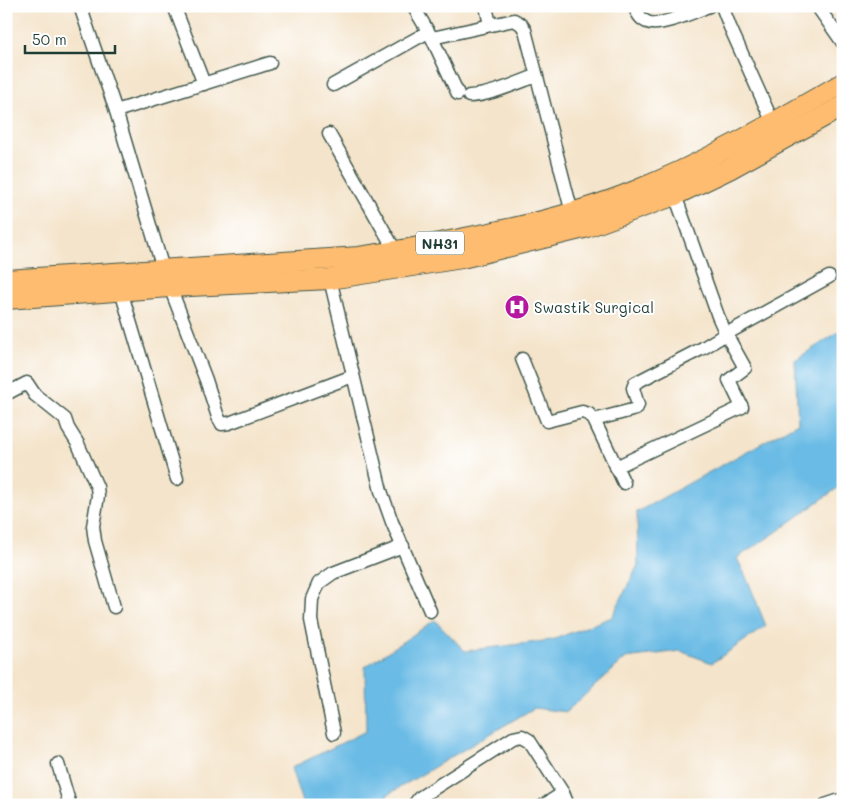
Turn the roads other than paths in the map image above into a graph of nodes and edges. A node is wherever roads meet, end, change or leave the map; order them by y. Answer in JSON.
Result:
{"nodes":[{"id":1,"x":80,"y":6,"type":"edge"},
{"id":2,"x":174,"y":6,"type":"edge"},
{"id":3,"x":413,"y":6,"type":"edge"},
{"id":4,"x":486,"y":6,"type":"edge"},
{"id":5,"x":634,"y":6,"type":"edge"},
{"id":6,"x":709,"y":6,"type":"edge"},
{"id":7,"x":722,"y":6,"type":"edge"},
{"id":8,"x":817,"y":6,"type":"edge"},
{"id":9,"x":490,"y":25,"type":"junction"},
{"id":10,"x":430,"y":35,"type":"junction"},
{"id":11,"x":843,"y":43,"type":"edge"},
{"id":12,"x":270,"y":63,"type":"dead end"},
{"id":13,"x":536,"y":76,"type":"junction"},
{"id":14,"x":843,"y":83,"type":"edge"},
{"id":15,"x":204,"y":84,"type":"junction"},
{"id":16,"x":333,"y":85,"type":"dead end"},
{"id":17,"x":843,"y":106,"type":"edge"},
{"id":18,"x":116,"y":111,"type":"junction"},
{"id":19,"x":773,"y":123,"type":"junction"},
{"id":20,"x":329,"y":134,"type":"dead end"},
{"id":21,"x":675,"y":195,"type":"junction"},
{"id":22,"x":572,"y":213,"type":"junction"},
{"id":23,"x":396,"y":252,"type":"junction"},
{"id":24,"x":829,"y":277,"type":"dead end"},
{"id":25,"x":166,"y":278,"type":"junction"},
{"id":26,"x":330,"y":278,"type":"junction"},
{"id":27,"x":6,"y":280,"type":"edge"},
{"id":28,"x":121,"y":291,"type":"junction"},
{"id":29,"x":6,"y":299,"type":"edge"},
{"id":30,"x":726,"y":334,"type":"junction"},
{"id":31,"x":522,"y":359,"type":"dead end"},
{"id":32,"x":353,"y":376,"type":"junction"},
{"id":33,"x":6,"y":394,"type":"edge"},
{"id":34,"x":594,"y":420,"type":"junction"},
{"id":35,"x":616,"y":467,"type":"junction"},
{"id":36,"x":177,"y":479,"type":"dead end"},
{"id":37,"x":624,"y":483,"type":"dead end"},
{"id":38,"x":403,"y":546,"type":"junction"},
{"id":39,"x":114,"y":607,"type":"dead end"},
{"id":40,"x":430,"y":611,"type":"dead end"},
{"id":41,"x":334,"y":734,"type":"dead end"},
{"id":42,"x":58,"y":764,"type":"dead end"},
{"id":43,"x":565,"y":799,"type":"edge"},
{"id":44,"x":843,"y":799,"type":"edge"},
{"id":45,"x":70,"y":805,"type":"edge"},
{"id":46,"x":414,"y":805,"type":"edge"},
{"id":47,"x":544,"y":805,"type":"edge"},
{"id":48,"x":825,"y":805,"type":"edge"}],
"edges":[{"from":1,"to":18,"type":"street"},
{"from":2,"to":15,"type":"street"},
{"from":3,"to":10,"type":"street"},
{"from":4,"to":9,"type":"street"},
{"from":5,"to":6,"type":"street"},
{"from":7,"to":19,"type":"street"},
{"from":8,"to":11,"type":"street"},
{"from":9,"to":10,"type":"street"},
{"from":9,"to":13,"type":"street"},
{"from":10,"to":13,"type":"street"},
{"from":10,"to":16,"type":"street"},
{"from":12,"to":15,"type":"street"},
{"from":13,"to":22,"type":"street"},
{"from":14,"to":19,"type":"highway","number":"NH31"},
{"from":15,"to":18,"type":"street"},
{"from":17,"to":21,"type":"highway","number":"NH31"},
{"from":18,"to":25,"type":"street"},
{"from":19,"to":22,"type":"highway","number":"NH31"},
{"from":20,"to":23,"type":"street"},
{"from":21,"to":26,"type":"highway","number":"NH31"},
{"from":21,"to":30,"type":"street"},
{"from":22,"to":23,"type":"highway","number":"NH31"},
{"from":23,"to":25,"type":"highway","number":"NH31"},
{"from":24,"to":30,"type":"street"},
{"from":25,"to":26,"type":"highway","number":"NH31"},
{"from":25,"to":27,"type":"highway","number":"NH31"},
{"from":25,"to":28,"type":"highway","number":"NH31"},
{"from":25,"to":32,"type":"street"},
{"from":26,"to":32,"type":"street"},
{"from":28,"to":29,"type":"highway","number":"NH31"},
{"from":28,"to":36,"type":"street"},
{"from":30,"to":34,"type":"street"},
{"from":30,"to":35,"type":"street"},
{"from":31,"to":34,"type":"street"},
{"from":32,"to":38,"type":"street"},
{"from":33,"to":39,"type":"street"},
{"from":34,"to":35,"type":"street"},
{"from":35,"to":37,"type":"street"},
{"from":38,"to":40,"type":"street"},
{"from":38,"to":41,"type":"street"},
{"from":42,"to":45,"type":"street"},
{"from":43,"to":46,"type":"street"},
{"from":43,"to":47,"type":"street"},
{"from":44,"to":48,"type":"street"}]}
